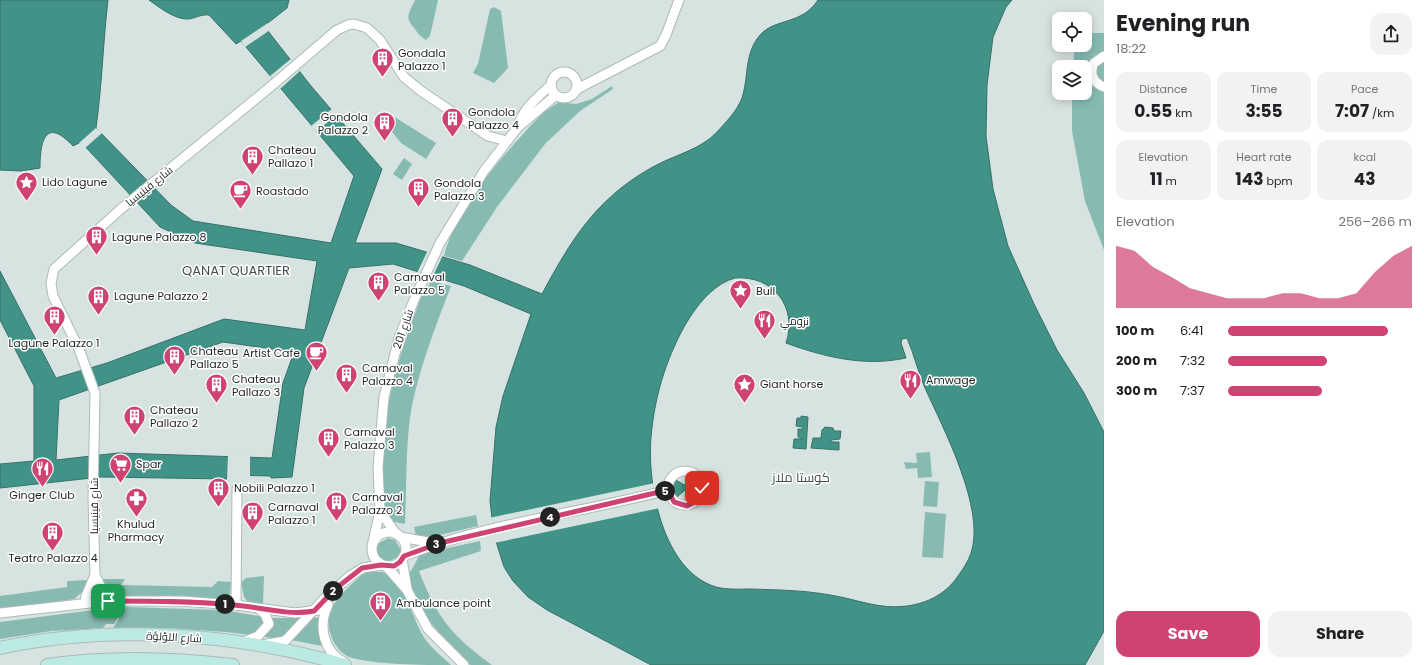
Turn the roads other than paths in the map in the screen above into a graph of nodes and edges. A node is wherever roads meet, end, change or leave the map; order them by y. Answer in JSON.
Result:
{"nodes":[{"id":1,"x":679,"y":0,"type":"edge"},
{"id":2,"x":1104,"y":56,"type":"edge"},
{"id":3,"x":574,"y":77,"type":"junction"},
{"id":4,"x":596,"y":79,"type":"junction"},
{"id":5,"x":551,"y":85,"type":"junction"},
{"id":6,"x":1103,"y":88,"type":"edge"},
{"id":7,"x":577,"y":89,"type":"junction"},
{"id":8,"x":556,"y":95,"type":"junction"},
{"id":9,"x":518,"y":127,"type":"junction"},
{"id":10,"x":488,"y":136,"type":"junction"},
{"id":11,"x":507,"y":141,"type":"junction"},
{"id":12,"x":498,"y":153,"type":"junction"},
{"id":13,"x":237,"y":489,"type":"dead end"},
{"id":14,"x":668,"y":490,"type":"dead end"},
{"id":15,"x":380,"y":511,"type":"junction"},
{"id":16,"x":398,"y":535,"type":"junction"},
{"id":17,"x":440,"y":543,"type":"junction"},
{"id":18,"x":372,"y":546,"type":"junction"},
{"id":19,"x":403,"y":558,"type":"junction"},
{"id":20,"x":384,"y":566,"type":"junction"},
{"id":21,"x":362,"y":568,"type":"junction"},
{"id":22,"x":95,"y":576,"type":"junction"},
{"id":23,"x":335,"y":589,"type":"junction"},
{"id":24,"x":407,"y":590,"type":"junction"},
{"id":25,"x":108,"y":601,"type":"junction"},
{"id":26,"x":85,"y":602,"type":"junction"},
{"id":27,"x":236,"y":605,"type":"junction"},
{"id":28,"x":258,"y":608,"type":"junction"},
{"id":29,"x":326,"y":609,"type":"junction"},
{"id":30,"x":314,"y":611,"type":"junction"},
{"id":31,"x":0,"y":613,"type":"edge"},
{"id":32,"x":235,"y":642,"type":"junction"},
{"id":33,"x":0,"y":648,"type":"edge"},
{"id":34,"x":46,"y":665,"type":"edge"},
{"id":35,"x":233,"y":665,"type":"edge"},
{"id":36,"x":345,"y":665,"type":"edge"},
{"id":37,"x":350,"y":665,"type":"edge"},
{"id":38,"x":464,"y":665,"type":"edge"}],
"edges":[{"from":1,"to":4,"type":"street"},
{"from":2,"to":6,"type":"street"},
{"from":3,"to":4,"type":"street"},
{"from":3,"to":5,"type":"street"},
{"from":3,"to":7,"type":"street"},
{"from":4,"to":7,"type":"street"},
{"from":5,"to":8,"type":"street"},
{"from":5,"to":9,"type":"street","name":"شارع 201"},
{"from":7,"to":8,"type":"street"},
{"from":8,"to":9,"type":"street","name":"شارع 201"},
{"from":9,"to":11,"type":"street","name":"شارع 201"},
{"from":10,"to":11,"type":"street","name":"شارع فينيسيا"},
{"from":10,"to":12,"type":"street","name":"شارع فينيسيا"},
{"from":10,"to":22,"type":"street","name":"شارع فينيسيا"},
{"from":11,"to":12,"type":"street","name":"شارع 201"},
{"from":12,"to":15,"type":"street","name":"شارع 201"},
{"from":13,"to":27,"type":"street"},
{"from":14,"to":17,"type":"street"},
{"from":15,"to":16,"type":"street"},
{"from":15,"to":18,"type":"street","name":"شارع 201"},
{"from":16,"to":17,"type":"street"},
{"from":16,"to":18,"type":"street"},
{"from":16,"to":19,"type":"street"},
{"from":17,"to":19,"type":"street"},
{"from":18,"to":20,"type":"street"},
{"from":18,"to":21,"type":"street","name":"شارع 201"},
{"from":19,"to":20,"type":"street"},
{"from":19,"to":24,"type":"street"},
{"from":20,"to":21,"type":"street","name":"شارع 201"},
{"from":20,"to":24,"type":"street"},
{"from":21,"to":23,"type":"street","name":"شارع 201"},
{"from":22,"to":25,"type":"street","name":"شارع فينيسيا"},
{"from":22,"to":26,"type":"street","name":"شارع فينيسيا"},
{"from":23,"to":29,"type":"street","name":"شارع 201"},
{"from":23,"to":30,"type":"street","name":"شارع 201"},
{"from":24,"to":38,"type":"street"},
{"from":25,"to":26,"type":"street"},
{"from":25,"to":27,"type":"street"},
{"from":26,"to":31,"type":"street"},
{"from":27,"to":28,"type":"street"},
{"from":28,"to":30,"type":"street"},
{"from":28,"to":32,"type":"street"},
{"from":29,"to":30,"type":"street"},
{"from":29,"to":37,"type":"street","name":"شارع 201"},
{"from":30,"to":32,"type":"street","name":"شارع 201"},
{"from":32,"to":33,"type":"main road","name":"شارع اللؤلؤة"},
{"from":32,"to":36,"type":"main road","name":"شارع اللؤلؤة"},
{"from":34,"to":35,"type":"main road"}]}
